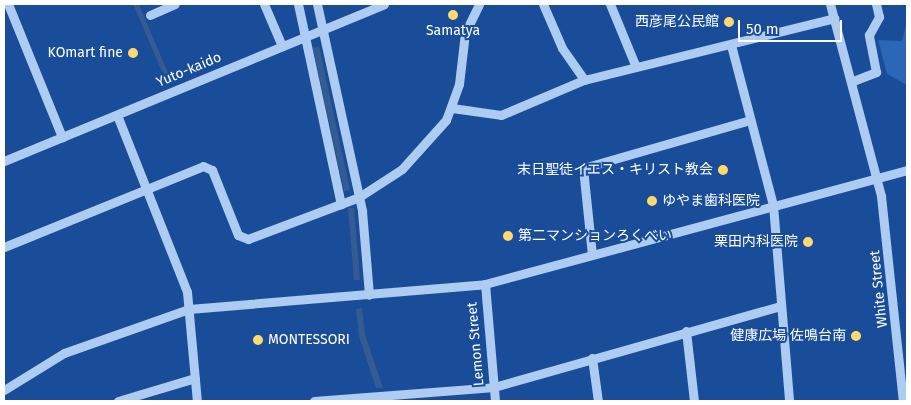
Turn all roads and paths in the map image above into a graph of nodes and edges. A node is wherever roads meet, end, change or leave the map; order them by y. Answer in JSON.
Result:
{"nodes":[{"id":1,"x":8,"y":4,"type":"edge"},
{"id":2,"x":176,"y":4,"type":"edge"},
{"id":3,"x":264,"y":4,"type":"edge"},
{"id":4,"x":298,"y":4,"type":"edge"},
{"id":5,"x":317,"y":4,"type":"edge"},
{"id":6,"x":384,"y":4,"type":"edge"},
{"id":7,"x":479,"y":4,"type":"edge"},
{"id":8,"x":543,"y":4,"type":"edge"},
{"id":9,"x":610,"y":4,"type":"edge"},
{"id":10,"x":830,"y":4,"type":"edge"},
{"id":11,"x":876,"y":4,"type":"edge"},
{"id":12,"x":150,"y":15,"type":"dead end"},
{"id":13,"x":834,"y":18,"type":"junction"},
{"id":14,"x":323,"y":29,"type":"junction"},
{"id":15,"x":305,"y":36,"type":"junction"},
{"id":16,"x":731,"y":45,"type":"junction"},
{"id":17,"x":282,"y":46,"type":"junction"},
{"id":18,"x":636,"y":67,"type":"junction"},
{"id":19,"x":584,"y":80,"type":"junction"},
{"id":20,"x":853,"y":81,"type":"junction"},
{"id":21,"x":452,"y":108,"type":"junction"},
{"id":22,"x":117,"y":115,"type":"junction"},
{"id":23,"x":750,"y":120,"type":"junction"},
{"id":24,"x":62,"y":137,"type":"junction"},
{"id":25,"x":4,"y":162,"type":"edge"},
{"id":26,"x":907,"y":170,"type":"edge"},
{"id":27,"x":877,"y":175,"type":"junction"},
{"id":28,"x":147,"y":190,"type":"junction"},
{"id":29,"x":359,"y":197,"type":"junction"},
{"id":30,"x":341,"y":204,"type":"junction"},
{"id":31,"x":773,"y":205,"type":"junction"},
{"id":32,"x":4,"y":247,"type":"edge"},
{"id":33,"x":592,"y":255,"type":"junction"},
{"id":34,"x":485,"y":284,"type":"junction"},
{"id":35,"x":369,"y":295,"type":"junction"},
{"id":36,"x":781,"y":306,"type":"junction"},
{"id":37,"x":190,"y":309,"type":"junction"},
{"id":38,"x":686,"y":332,"type":"junction"},
{"id":39,"x":592,"y":358,"type":"junction"},
{"id":40,"x":195,"y":378,"type":"junction"},
{"id":41,"x":494,"y":387,"type":"junction"},
{"id":42,"x":4,"y":390,"type":"edge"},
{"id":43,"x":118,"y":401,"type":"edge"},
{"id":44,"x":197,"y":401,"type":"edge"},
{"id":45,"x":314,"y":401,"type":"edge"},
{"id":46,"x":495,"y":401,"type":"edge"},
{"id":47,"x":598,"y":401,"type":"edge"},
{"id":48,"x":694,"y":401,"type":"edge"},
{"id":49,"x":789,"y":401,"type":"edge"},
{"id":50,"x":903,"y":401,"type":"edge"}],
"edges":[{"from":1,"to":24,"type":"street"},
{"from":2,"to":12,"type":"street"},
{"from":3,"to":17,"type":"street"},
{"from":4,"to":15,"type":"street"},
{"from":5,"to":14,"type":"street"},
{"from":6,"to":14,"type":"street","name":"Yuto-kaido"},
{"from":7,"to":21,"type":"street"},
{"from":8,"to":19,"type":"street"},
{"from":9,"to":18,"type":"street"},
{"from":10,"to":13,"type":"street","name":"White Street"},
{"from":11,"to":20,"type":"street"},
{"from":13,"to":16,"type":"street"},
{"from":13,"to":20,"type":"street","name":"White Street"},
{"from":14,"to":15,"type":"street","name":"Yuto-kaido"},
{"from":14,"to":29,"type":"street"},
{"from":15,"to":17,"type":"street","name":"Yuto-kaido"},
{"from":15,"to":30,"type":"street"},
{"from":16,"to":18,"type":"street"},
{"from":16,"to":23,"type":"street"},
{"from":17,"to":22,"type":"street","name":"Yuto-kaido"},
{"from":18,"to":19,"type":"street"},
{"from":19,"to":21,"type":"street"},
{"from":20,"to":27,"type":"street","name":"White Street"},
{"from":21,"to":29,"type":"street"},
{"from":22,"to":24,"type":"street","name":"Yuto-kaido"},
{"from":22,"to":28,"type":"street"},
{"from":23,"to":31,"type":"street"},
{"from":23,"to":33,"type":"street"},
{"from":24,"to":25,"type":"street","name":"Yuto-kaido"},
{"from":26,"to":27,"type":"street"},
{"from":27,"to":31,"type":"street"},
{"from":27,"to":50,"type":"street","name":"White Street"},
{"from":28,"to":30,"type":"street"},
{"from":28,"to":32,"type":"street"},
{"from":28,"to":37,"type":"street"},
{"from":29,"to":30,"type":"street"},
{"from":29,"to":35,"type":"street"},
{"from":31,"to":33,"type":"street"},
{"from":31,"to":36,"type":"street"},
{"from":33,"to":34,"type":"street"},
{"from":34,"to":35,"type":"street"},
{"from":34,"to":41,"type":"street","name":"Lemon Street"},
{"from":35,"to":37,"type":"street"},
{"from":36,"to":38,"type":"street"},
{"from":36,"to":49,"type":"street"},
{"from":37,"to":40,"type":"street"},
{"from":37,"to":42,"type":"street"},
{"from":38,"to":39,"type":"street"},
{"from":38,"to":48,"type":"street"},
{"from":39,"to":41,"type":"street"},
{"from":39,"to":47,"type":"street"},
{"from":40,"to":43,"type":"street"},
{"from":40,"to":44,"type":"street"},
{"from":41,"to":45,"type":"street"},
{"from":41,"to":46,"type":"street","name":"Lemon Street"}]}
